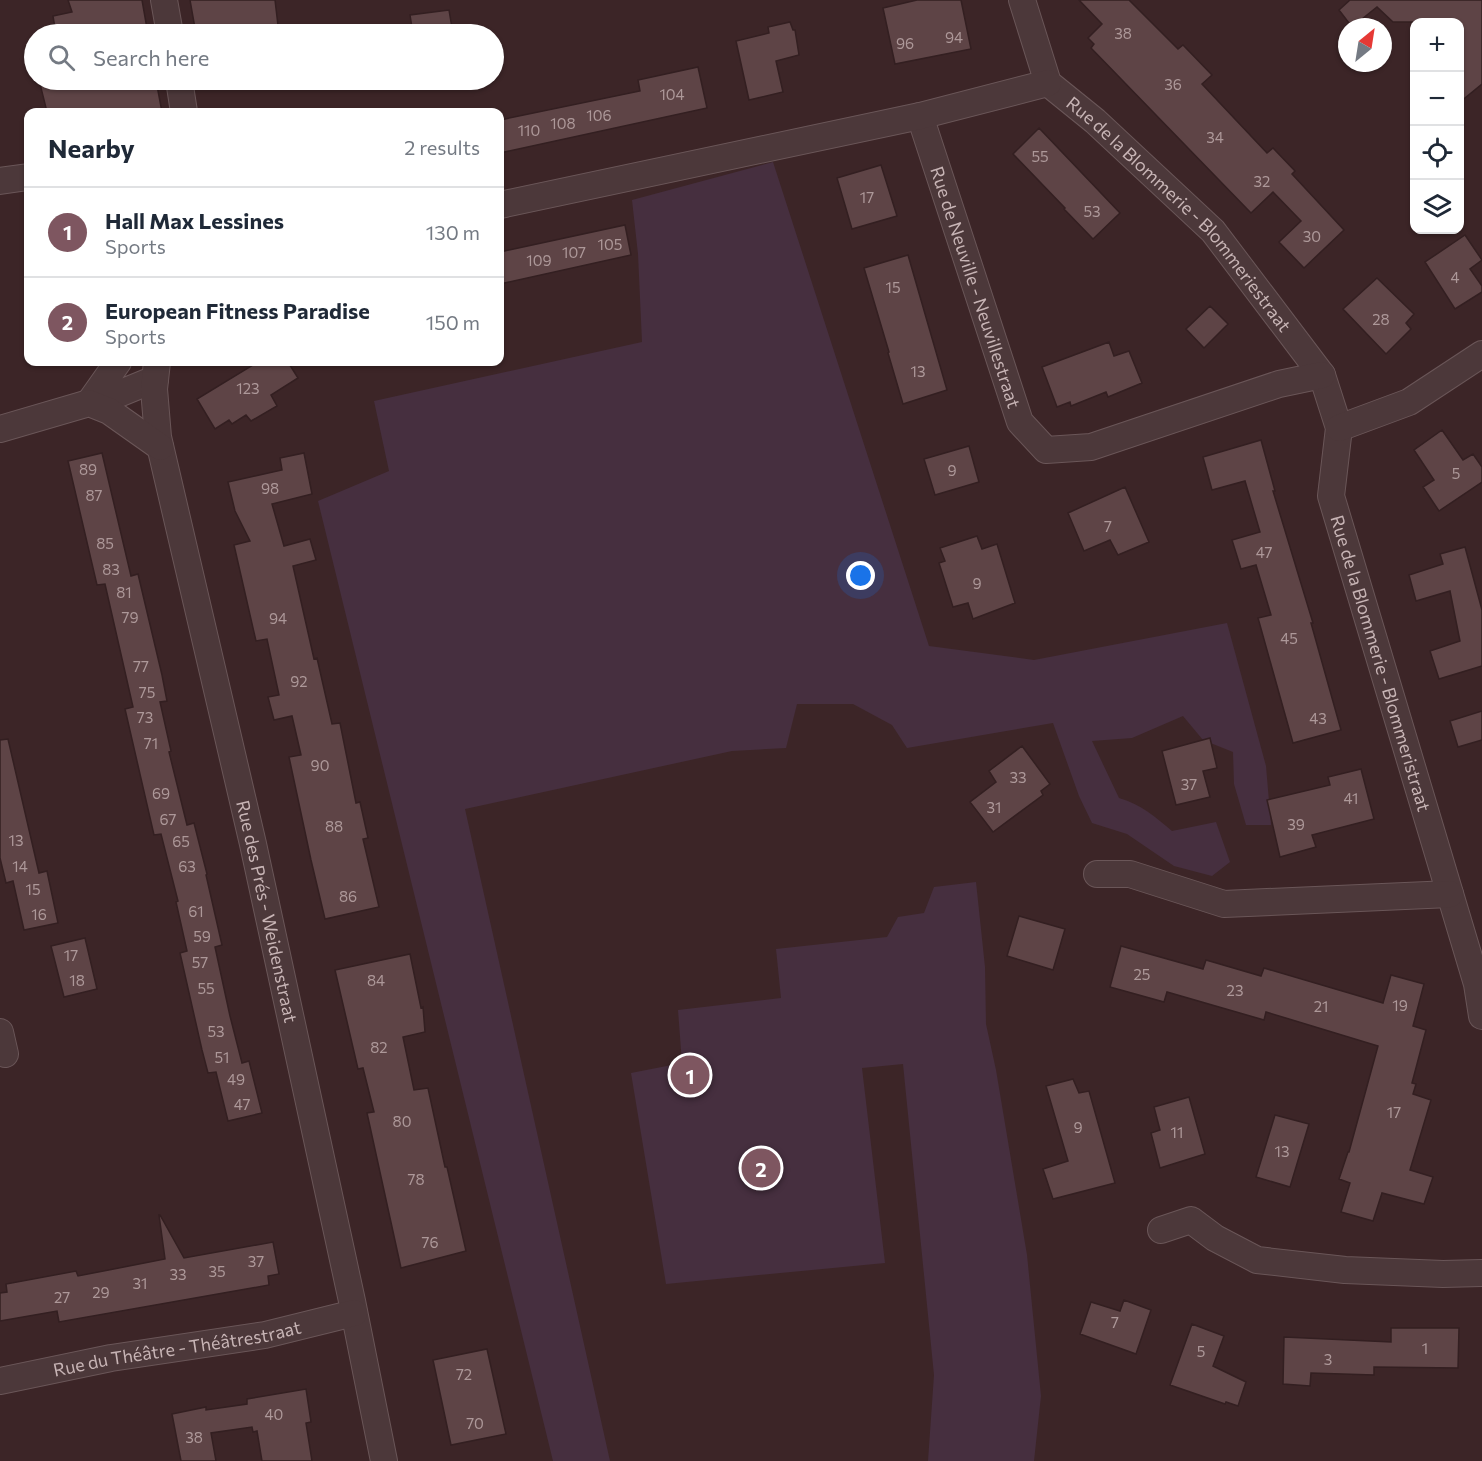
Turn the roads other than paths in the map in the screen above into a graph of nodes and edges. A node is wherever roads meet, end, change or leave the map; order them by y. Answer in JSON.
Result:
{"nodes":[{"id":1,"x":164,"y":0,"type":"edge"},
{"id":2,"x":1022,"y":0,"type":"edge"},
{"id":3,"x":168,"y":24,"type":"edge"},
{"id":4,"x":1048,"y":83,"type":"junction"},
{"id":5,"x":181,"y":90,"type":"edge"},
{"id":6,"x":183,"y":108,"type":"edge"},
{"id":7,"x":921,"y":116,"type":"junction"},
{"id":8,"x":24,"y":178,"type":"edge"},
{"id":9,"x":0,"y":181,"type":"edge"},
{"id":10,"x":504,"y":204,"type":"edge"},
{"id":11,"x":1482,"y":354,"type":"edge"},
{"id":12,"x":115,"y":366,"type":"edge"},
{"id":13,"x":156,"y":370,"type":"edge"},
{"id":14,"x":1322,"y":375,"type":"junction"},
{"id":15,"x":89,"y":403,"type":"junction"},
{"id":16,"x":1339,"y":428,"type":"junction"},
{"id":17,"x":0,"y":429,"type":"edge"},
{"id":18,"x":160,"y":447,"type":"junction"},
{"id":19,"x":1097,"y":874,"type":"dead end"},
{"id":20,"x":1450,"y":894,"type":"junction"},
{"id":21,"x":1482,"y":1016,"type":"edge"},
{"id":22,"x":1161,"y":1230,"type":"dead end"},
{"id":23,"x":1482,"y":1273,"type":"edge"},
{"id":24,"x":354,"y":1313,"type":"junction"},
{"id":25,"x":0,"y":1381,"type":"edge"},
{"id":26,"x":384,"y":1461,"type":"edge"}],
"edges":[{"from":1,"to":3,"type":"street"},
{"from":2,"to":4,"type":"street","name":"Rue de la Blommerie - Blommeriestraat"},
{"from":4,"to":7,"type":"street"},
{"from":4,"to":14,"type":"street","name":"Rue de la Blommerie - Blommeriestraat"},
{"from":5,"to":6,"type":"street"},
{"from":7,"to":10,"type":"street"},
{"from":7,"to":14,"type":"street","name":"Rue de Neuville - Neuvillestraat"},
{"from":8,"to":9,"type":"street"},
{"from":11,"to":16,"type":"street"},
{"from":12,"to":15,"type":"street"},
{"from":13,"to":15,"type":"street"},
{"from":13,"to":18,"type":"street","name":"Rue des Prés - Weidenstraat"},
{"from":14,"to":16,"type":"street","name":"Rue de la Blommerie - Blommeriestraat"},
{"from":15,"to":17,"type":"street"},
{"from":15,"to":18,"type":"street"},
{"from":16,"to":20,"type":"street","name":"Rue de la Blommerie - Blommeristraat"},
{"from":18,"to":24,"type":"street","name":"Rue des Prés - Weidenstraat"},
{"from":19,"to":20,"type":"street"},
{"from":20,"to":21,"type":"street","name":"Rue de la Blommerie - Blommeristraat"},
{"from":22,"to":23,"type":"street"},
{"from":24,"to":25,"type":"street","name":"Rue du Théâtre - Théâtrestraat"},
{"from":24,"to":26,"type":"street","name":"Rue des Prés - Weidenstraat"}]}
